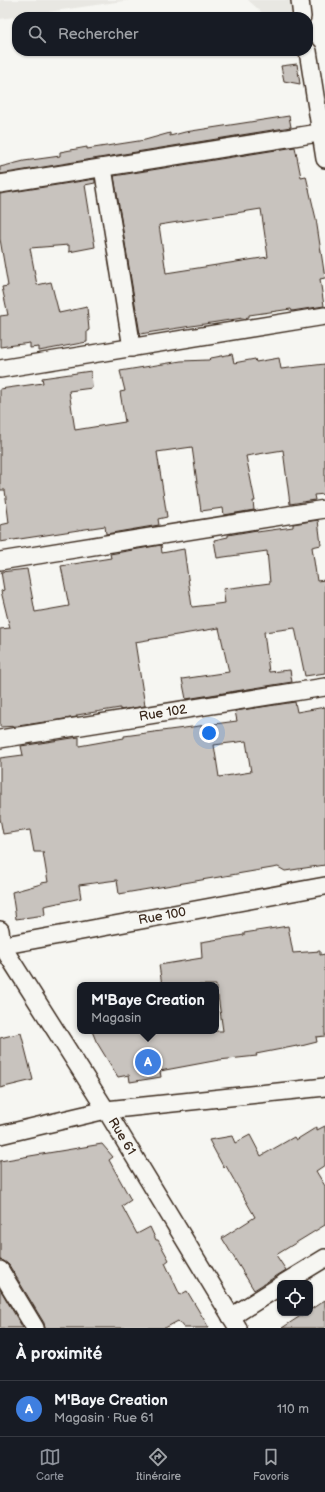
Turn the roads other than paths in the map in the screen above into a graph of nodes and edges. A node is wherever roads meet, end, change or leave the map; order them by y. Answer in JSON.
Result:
{"nodes":[{"id":1,"x":300,"y":0,"type":"edge"},
{"id":2,"x":301,"y":12,"type":"edge"},
{"id":3,"x":309,"y":56,"type":"edge"},
{"id":4,"x":323,"y":133,"type":"edge"},
{"id":5,"x":325,"y":159,"type":"edge"},
{"id":6,"x":103,"y":168,"type":"junction"},
{"id":7,"x":0,"y":184,"type":"edge"},
{"id":8,"x":325,"y":316,"type":"edge"},
{"id":9,"x":132,"y":348,"type":"junction"},
{"id":10,"x":0,"y":369,"type":"edge"},
{"id":11,"x":325,"y":509,"type":"edge"},
{"id":12,"x":0,"y":561,"type":"edge"},
{"id":13,"x":325,"y":687,"type":"edge"},
{"id":14,"x":0,"y":739,"type":"edge"},
{"id":15,"x":325,"y":886,"type":"edge"},
{"id":16,"x":1,"y":941,"type":"edge"},
{"id":17,"x":325,"y":1087,"type":"edge"},
{"id":18,"x":106,"y":1110,"type":"junction"},
{"id":19,"x":0,"y":1135,"type":"edge"},
{"id":20,"x":325,"y":1258,"type":"edge"},
{"id":21,"x":0,"y":1270,"type":"edge"},
{"id":22,"x":289,"y":1280,"type":"edge"},
{"id":23,"x":277,"y":1288,"type":"edge"},
{"id":24,"x":235,"y":1322,"type":"edge"},
{"id":25,"x":35,"y":1328,"type":"edge"}],
"edges":[{"from":1,"to":2,"type":"street"},
{"from":3,"to":4,"type":"street"},
{"from":4,"to":5,"type":"street"},
{"from":4,"to":6,"type":"street"},
{"from":6,"to":7,"type":"street"},
{"from":6,"to":9,"type":"street"},
{"from":8,"to":9,"type":"street"},
{"from":9,"to":10,"type":"street"},
{"from":11,"to":12,"type":"street"},
{"from":13,"to":14,"type":"street","name":"Rue 102"},
{"from":15,"to":16,"type":"street","name":"Rue 100"},
{"from":16,"to":18,"type":"street","name":"Rue 61"},
{"from":17,"to":18,"type":"street"},
{"from":18,"to":19,"type":"street"},
{"from":18,"to":24,"type":"street","name":"Rue 61"},
{"from":20,"to":22,"type":"street"},
{"from":21,"to":25,"type":"street"},
{"from":23,"to":24,"type":"street"}]}
